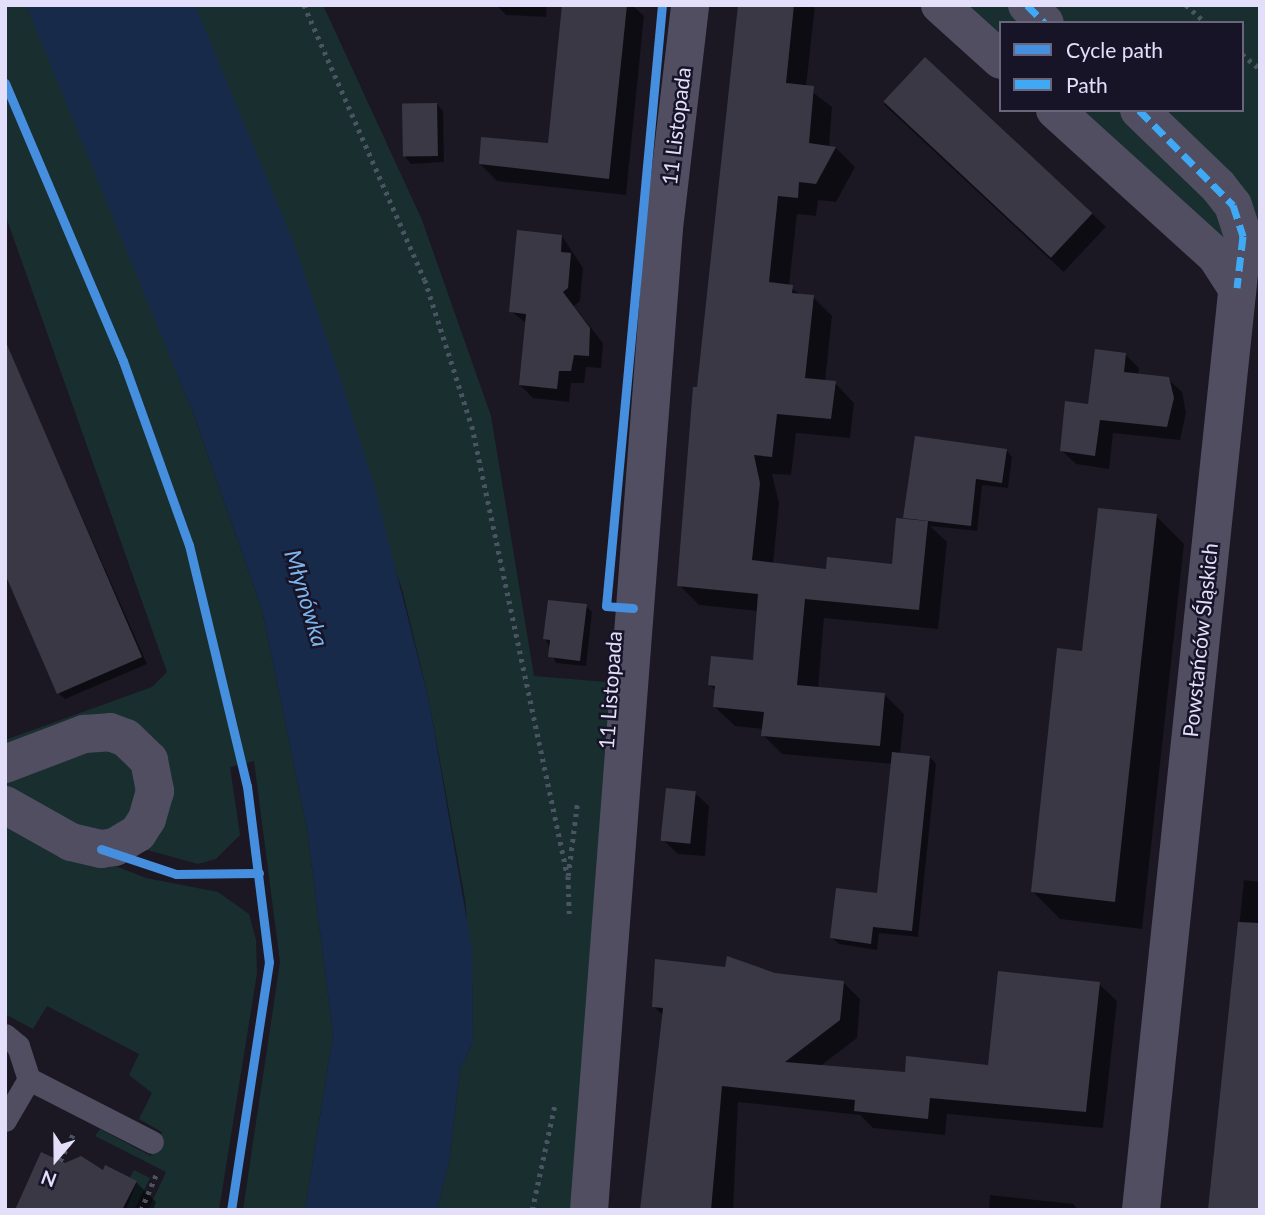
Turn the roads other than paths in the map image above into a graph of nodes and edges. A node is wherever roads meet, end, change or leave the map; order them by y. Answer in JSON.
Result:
{"nodes":[{"id":1,"x":690,"y":5,"type":"edge"},
{"id":2,"x":940,"y":5,"type":"edge"},
{"id":3,"x":1027,"y":5,"type":"edge"},
{"id":4,"x":1043,"y":21,"type":"edge"},
{"id":5,"x":999,"y":58,"type":"edge"},
{"id":6,"x":1057,"y":112,"type":"edge"},
{"id":7,"x":1141,"y":112,"type":"edge"},
{"id":8,"x":1237,"y":288,"type":"junction"},
{"id":9,"x":5,"y":764,"type":"edge"},
{"id":10,"x":5,"y":805,"type":"edge"},
{"id":11,"x":5,"y":1035,"type":"edge"},
{"id":12,"x":29,"y":1079,"type":"junction"},
{"id":13,"x":5,"y":1120,"type":"edge"},
{"id":14,"x":152,"y":1142,"type":"dead end"},
{"id":15,"x":589,"y":1210,"type":"edge"},
{"id":16,"x":1141,"y":1210,"type":"edge"}],
"edges":[{"from":1,"to":15,"type":"street","name":"11 Listopada"},
{"from":2,"to":5,"type":"street"},
{"from":3,"to":4,"type":"street"},
{"from":6,"to":8,"type":"street"},
{"from":7,"to":8,"type":"street","name":"Powstańców Śląskich"},
{"from":8,"to":16,"type":"street","name":"Powstańców Śląskich"},
{"from":9,"to":10,"type":"street"},
{"from":11,"to":12,"type":"lane"},
{"from":12,"to":13,"type":"lane"},
{"from":12,"to":14,"type":"lane"}]}
